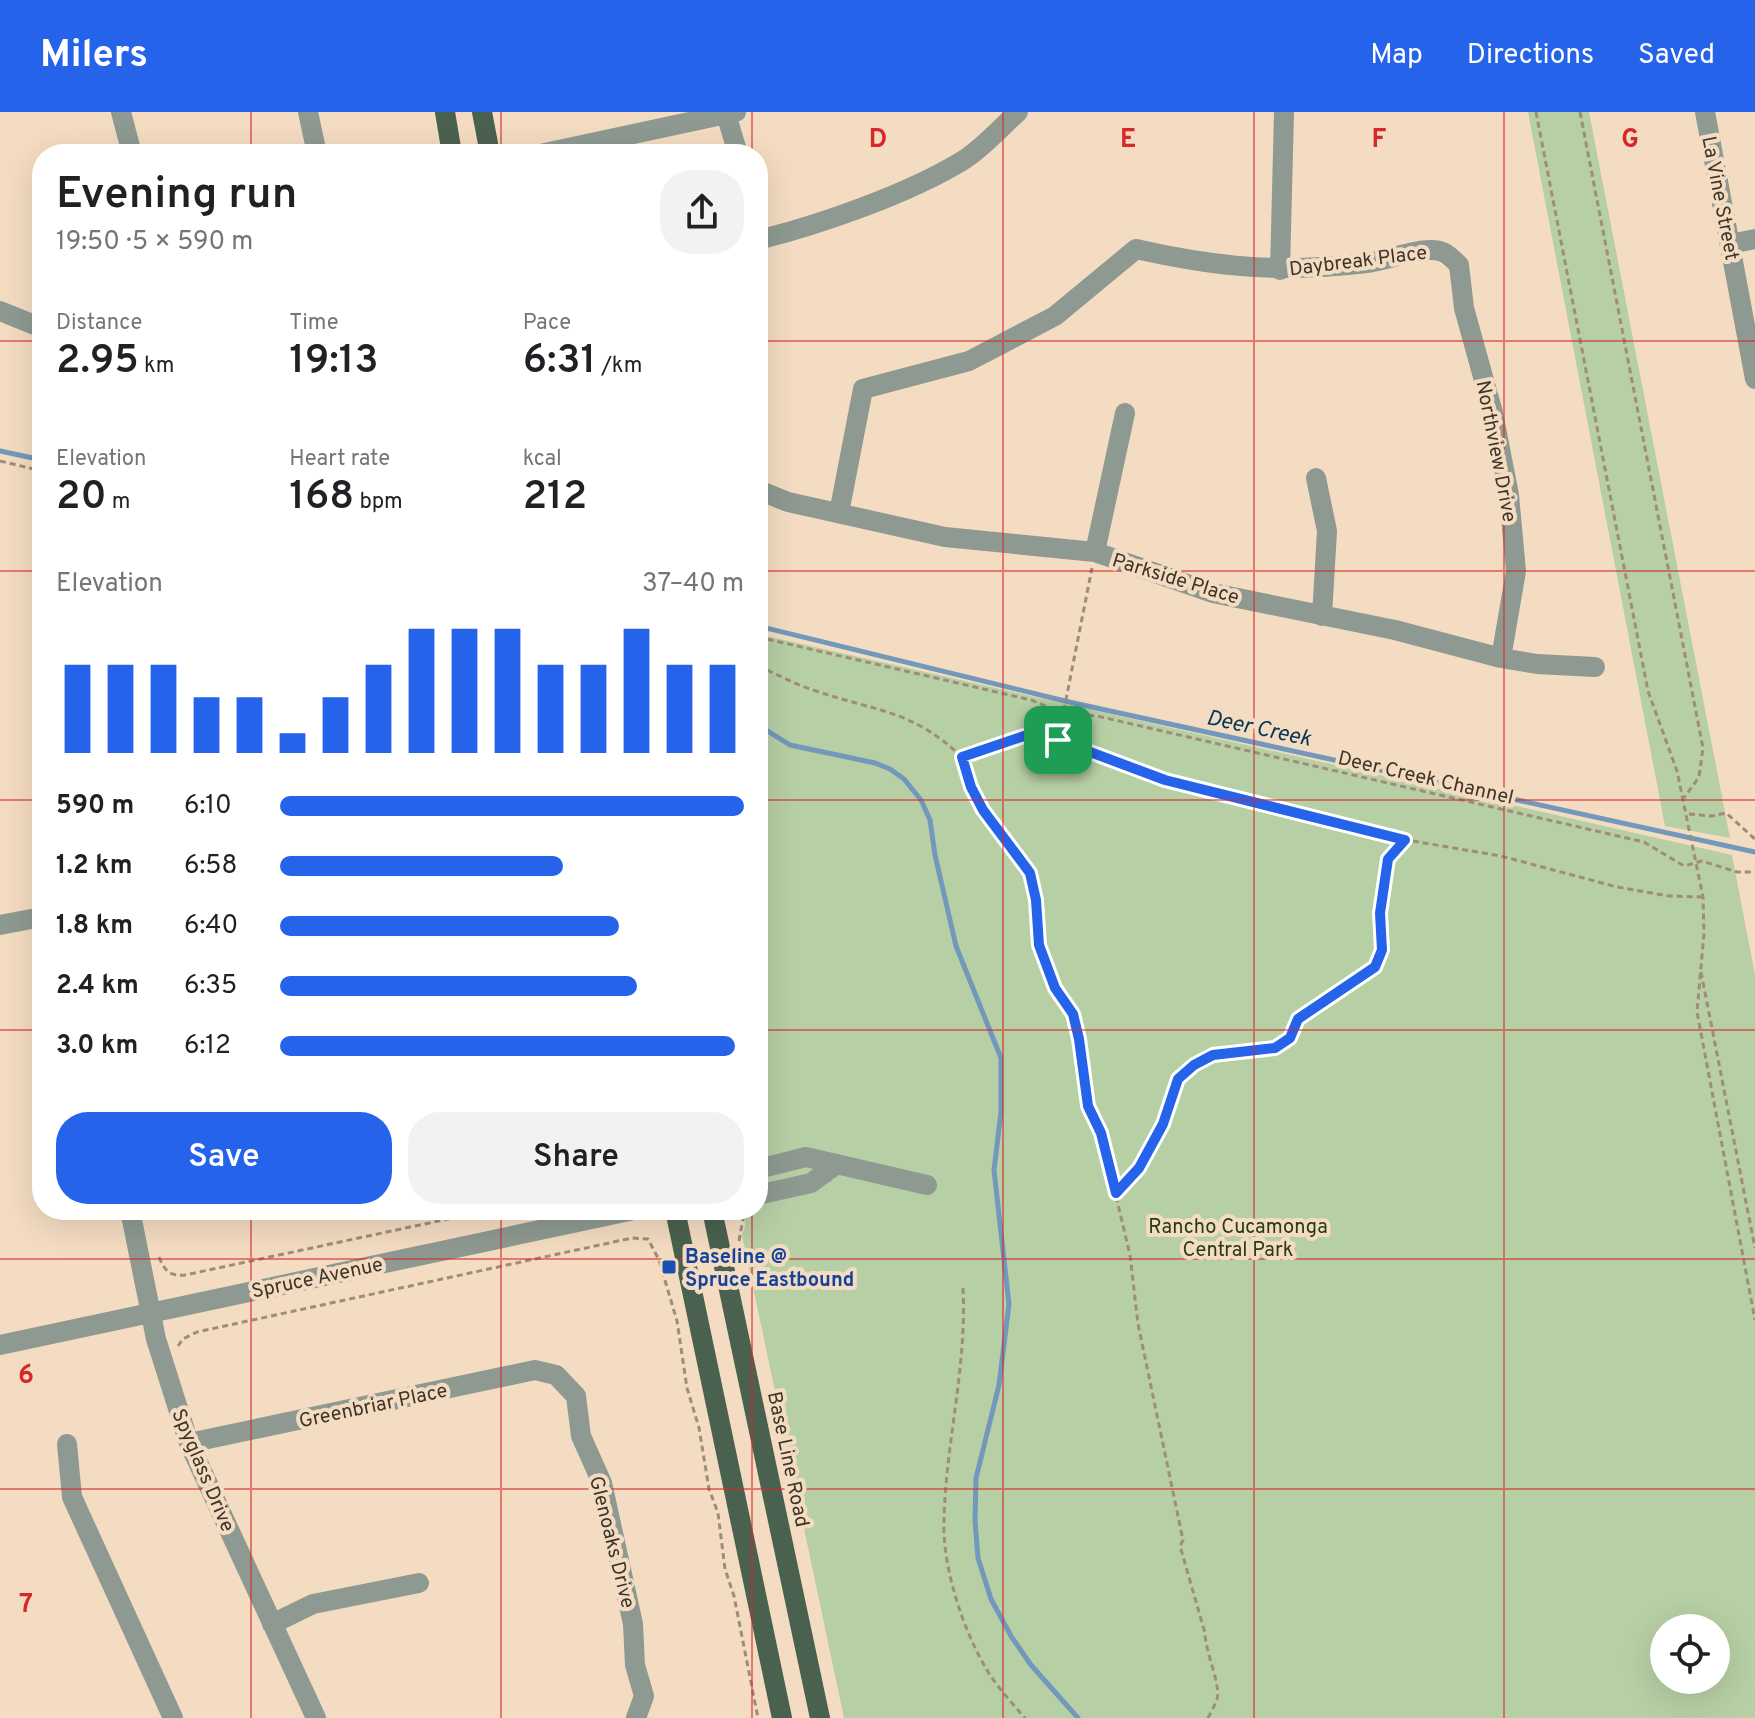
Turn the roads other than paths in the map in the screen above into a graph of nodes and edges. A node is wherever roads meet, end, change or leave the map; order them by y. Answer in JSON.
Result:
{"nodes":[{"id":1,"x":121,"y":112,"type":"edge"},
{"id":2,"x":308,"y":112,"type":"edge"},
{"id":3,"x":445,"y":112,"type":"edge"},
{"id":4,"x":482,"y":112,"type":"edge"},
{"id":5,"x":1018,"y":112,"type":"edge"},
{"id":6,"x":1284,"y":112,"type":"edge"},
{"id":7,"x":1705,"y":112,"type":"edge"},
{"id":8,"x":731,"y":113,"type":"edge"},
{"id":9,"x":663,"y":120,"type":"edge"},
{"id":10,"x":129,"y":144,"type":"edge"},
{"id":11,"x":315,"y":144,"type":"edge"},
{"id":12,"x":450,"y":144,"type":"edge"},
{"id":13,"x":488,"y":144,"type":"edge"},
{"id":14,"x":576,"y":144,"type":"edge"},
{"id":15,"x":736,"y":144,"type":"edge"},
{"id":16,"x":768,"y":231,"type":"edge"},
{"id":17,"x":1755,"y":239,"type":"edge"},
{"id":18,"x":1730,"y":244,"type":"junction"},
{"id":19,"x":1444,"y":252,"type":"joint"},
{"id":20,"x":1280,"y":270,"type":"junction"},
{"id":21,"x":0,"y":311,"type":"edge"},
{"id":22,"x":32,"y":324,"type":"edge"},
{"id":23,"x":1755,"y":379,"type":"edge"},
{"id":24,"x":1125,"y":413,"type":"dead end"},
{"id":25,"x":1316,"y":478,"type":"dead end"},
{"id":26,"x":768,"y":494,"type":"edge"},
{"id":27,"x":839,"y":513,"type":"junction"},
{"id":28,"x":1095,"y":552,"type":"junction"},
{"id":29,"x":1322,"y":616,"type":"junction"},
{"id":30,"x":1501,"y":658,"type":"junction"},
{"id":31,"x":1595,"y":667,"type":"dead end"},
{"id":32,"x":32,"y":919,"type":"edge"},
{"id":33,"x":0,"y":925,"type":"edge"},
{"id":34,"x":837,"y":1164,"type":"junction"},
{"id":35,"x":768,"y":1166,"type":"edge"},
{"id":36,"x":927,"y":1185,"type":"dead end"},
{"id":37,"x":768,"y":1193,"type":"edge"},
{"id":38,"x":132,"y":1220,"type":"edge"},
{"id":39,"x":587,"y":1220,"type":"edge"},
{"id":40,"x":677,"y":1220,"type":"edge"},
{"id":41,"x":714,"y":1220,"type":"edge"},
{"id":42,"x":150,"y":1312,"type":"junction"},
{"id":43,"x":0,"y":1345,"type":"edge"},
{"id":44,"x":556,"y":1375,"type":"joint"},
{"id":45,"x":189,"y":1443,"type":"junction"},
{"id":46,"x":67,"y":1444,"type":"dead end"},
{"id":47,"x":419,"y":1583,"type":"dead end"},
{"id":48,"x":272,"y":1624,"type":"junction"},
{"id":49,"x":173,"y":1718,"type":"edge"},
{"id":50,"x":316,"y":1718,"type":"edge"},
{"id":51,"x":636,"y":1718,"type":"edge"},
{"id":52,"x":782,"y":1718,"type":"edge"},
{"id":53,"x":820,"y":1718,"type":"edge"}],
"edges":[{"from":1,"to":10,"type":"street"},
{"from":2,"to":11,"type":"street"},
{"from":3,"to":12,"type":"main road"},
{"from":4,"to":13,"type":"main road"},
{"from":5,"to":16,"type":"street"},
{"from":6,"to":20,"type":"street"},
{"from":7,"to":18,"type":"street","name":"La Vine Street"},
{"from":8,"to":9,"type":"street"},
{"from":8,"to":15,"type":"street"},
{"from":9,"to":14,"type":"street"},
{"from":17,"to":18,"type":"street"},
{"from":18,"to":23,"type":"street","name":"La Vine Street"},
{"from":19,"to":20,"type":"street","name":"Daybreak Place"},
{"from":19,"to":30,"type":"street","name":"Northview Drive"},
{"from":20,"to":27,"type":"street","name":"Daybreak Place"},
{"from":21,"to":22,"type":"street"},
{"from":24,"to":28,"type":"street"},
{"from":25,"to":29,"type":"street"},
{"from":26,"to":27,"type":"street","name":"Parkside Place"},
{"from":27,"to":28,"type":"street","name":"Parkside Place"},
{"from":28,"to":29,"type":"street","name":"Parkside Place"},
{"from":29,"to":30,"type":"street","name":"Parkside Place"},
{"from":30,"to":31,"type":"street","name":"Parkside Place"},
{"from":32,"to":33,"type":"street"},
{"from":34,"to":35,"type":"street"},
{"from":34,"to":36,"type":"street"},
{"from":34,"to":37,"type":"street"},
{"from":38,"to":42,"type":"street","name":"Spyglass Drive"},
{"from":39,"to":42,"type":"street","name":"Spruce Avenue"},
{"from":40,"to":52,"type":"main road"},
{"from":41,"to":53,"type":"main road","name":"Base Line Road"},
{"from":42,"to":43,"type":"street","name":"Spruce Avenue"},
{"from":42,"to":45,"type":"street","name":"Spyglass Drive"},
{"from":44,"to":45,"type":"street","name":"Greenbriar Place"},
{"from":44,"to":51,"type":"street","name":"Glenoaks Drive"},
{"from":45,"to":48,"type":"street","name":"Spyglass Drive"},
{"from":46,"to":49,"type":"street"},
{"from":47,"to":48,"type":"street"},
{"from":48,"to":50,"type":"street","name":"Spyglass Drive"}]}
